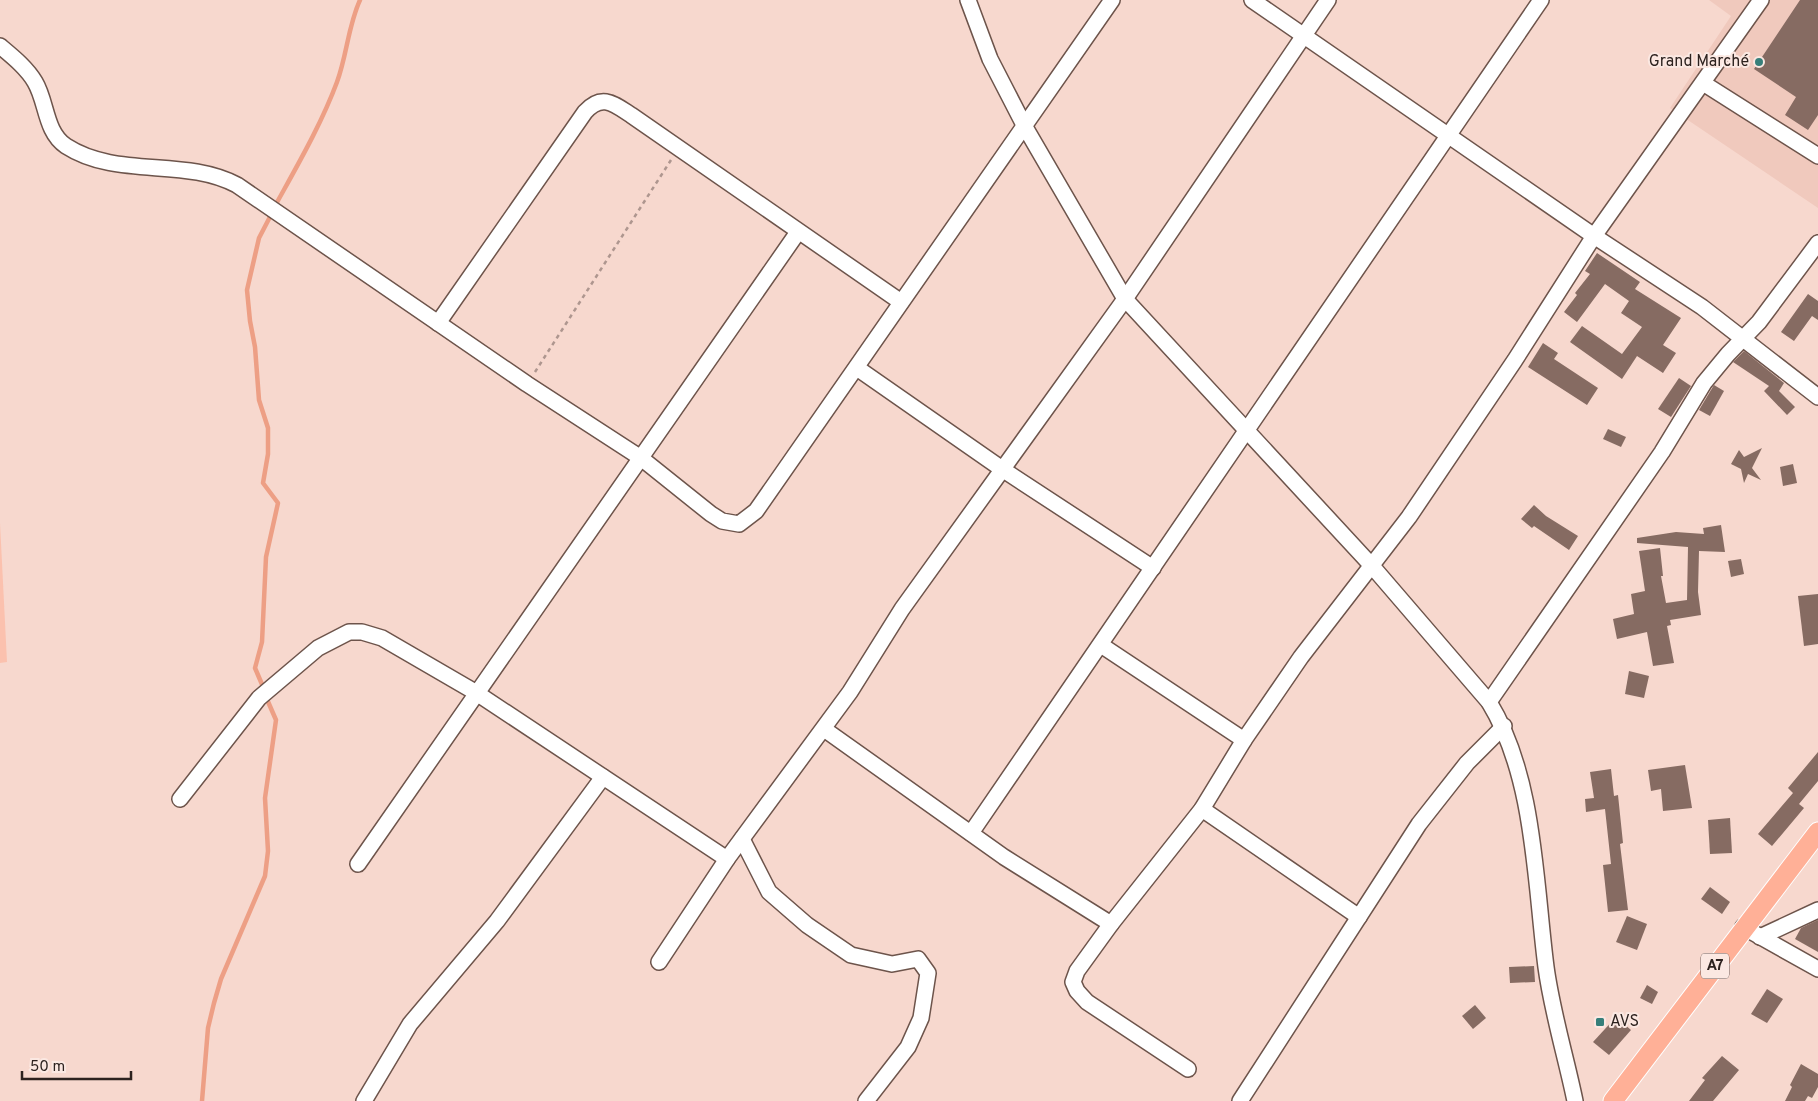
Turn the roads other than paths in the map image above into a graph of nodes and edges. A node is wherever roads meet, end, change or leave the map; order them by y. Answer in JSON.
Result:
{"nodes":[{"id":1,"x":968,"y":0,"type":"edge"},
{"id":2,"x":1112,"y":0,"type":"edge"},
{"id":3,"x":1252,"y":0,"type":"edge"},
{"id":4,"x":1328,"y":0,"type":"edge"},
{"id":5,"x":1541,"y":0,"type":"edge"},
{"id":6,"x":1756,"y":2,"type":"edge"},
{"id":7,"x":1304,"y":36,"type":"junction"},
{"id":8,"x":0,"y":46,"type":"edge"},
{"id":9,"x":1703,"y":83,"type":"junction"},
{"id":10,"x":1024,"y":127,"type":"junction"},
{"id":11,"x":1449,"y":135,"type":"junction"},
{"id":12,"x":1818,"y":156,"type":"edge"},
{"id":13,"x":798,"y":232,"type":"junction"},
{"id":14,"x":1594,"y":236,"type":"junction"},
{"id":15,"x":1818,"y":243,"type":"edge"},
{"id":16,"x":1125,"y":299,"type":"junction"},
{"id":17,"x":901,"y":302,"type":"junction"},
{"id":18,"x":438,"y":323,"type":"junction"},
{"id":19,"x":1743,"y":339,"type":"junction"},
{"id":20,"x":857,"y":368,"type":"junction"},
{"id":21,"x":1818,"y":397,"type":"edge"},
{"id":22,"x":1248,"y":429,"type":"junction"},
{"id":23,"x":641,"y":458,"type":"junction"},
{"id":24,"x":1002,"y":469,"type":"junction"},
{"id":25,"x":1372,"y":566,"type":"junction"},
{"id":26,"x":1153,"y":568,"type":"junction"},
{"id":27,"x":1101,"y":645,"type":"junction"},
{"id":28,"x":475,"y":692,"type":"junction"},
{"id":29,"x":1489,"y":702,"type":"junction"},
{"id":30,"x":1504,"y":726,"type":"junction"},
{"id":31,"x":824,"y":729,"type":"junction"},
{"id":32,"x":1244,"y":740,"type":"junction"},
{"id":33,"x":603,"y":777,"type":"junction"},
{"id":34,"x":180,"y":799,"type":"dead end"},
{"id":35,"x":1202,"y":809,"type":"junction"},
{"id":36,"x":1818,"y":832,"type":"edge"},
{"id":37,"x":972,"y":833,"type":"junction"},
{"id":38,"x":742,"y":839,"type":"junction"},
{"id":39,"x":727,"y":859,"type":"junction"},
{"id":40,"x":358,"y":864,"type":"dead end"},
{"id":41,"x":1818,"y":910,"type":"edge"},
{"id":42,"x":1359,"y":918,"type":"junction"},
{"id":43,"x":1111,"y":924,"type":"junction"},
{"id":44,"x":1743,"y":928,"type":"junction"},
{"id":45,"x":1760,"y":936,"type":"junction"},
{"id":46,"x":659,"y":962,"type":"dead end"},
{"id":47,"x":1818,"y":969,"type":"edge"},
{"id":48,"x":1188,"y":1069,"type":"dead end"},
{"id":49,"x":364,"y":1101,"type":"edge"},
{"id":50,"x":866,"y":1101,"type":"edge"},
{"id":51,"x":1240,"y":1101,"type":"edge"},
{"id":52,"x":1576,"y":1101,"type":"edge"},
{"id":53,"x":1613,"y":1101,"type":"edge"}],
"edges":[{"from":1,"to":10,"type":"street"},
{"from":2,"to":10,"type":"street"},
{"from":3,"to":7,"type":"street"},
{"from":4,"to":7,"type":"street"},
{"from":5,"to":11,"type":"street"},
{"from":6,"to":9,"type":"street"},
{"from":7,"to":11,"type":"street"},
{"from":7,"to":16,"type":"street"},
{"from":8,"to":18,"type":"street"},
{"from":9,"to":12,"type":"street"},
{"from":9,"to":14,"type":"street"},
{"from":10,"to":16,"type":"street"},
{"from":10,"to":17,"type":"street"},
{"from":11,"to":14,"type":"street"},
{"from":11,"to":22,"type":"street"},
{"from":13,"to":17,"type":"street"},
{"from":13,"to":18,"type":"street"},
{"from":13,"to":23,"type":"street"},
{"from":14,"to":19,"type":"street"},
{"from":14,"to":25,"type":"street"},
{"from":15,"to":19,"type":"street"},
{"from":16,"to":22,"type":"street"},
{"from":16,"to":24,"type":"street"},
{"from":17,"to":20,"type":"street"},
{"from":18,"to":23,"type":"street"},
{"from":19,"to":21,"type":"street"},
{"from":19,"to":29,"type":"street"},
{"from":20,"to":23,"type":"street"},
{"from":20,"to":24,"type":"street"},
{"from":22,"to":25,"type":"street"},
{"from":22,"to":26,"type":"street"},
{"from":23,"to":28,"type":"street"},
{"from":24,"to":26,"type":"street"},
{"from":24,"to":31,"type":"street"},
{"from":25,"to":29,"type":"street"},
{"from":25,"to":32,"type":"street"},
{"from":26,"to":27,"type":"street"},
{"from":27,"to":32,"type":"street"},
{"from":27,"to":37,"type":"street"},
{"from":28,"to":33,"type":"street"},
{"from":28,"to":34,"type":"street"},
{"from":28,"to":40,"type":"street"},
{"from":29,"to":30,"type":"street"},
{"from":30,"to":42,"type":"street"},
{"from":30,"to":52,"type":"street"},
{"from":31,"to":37,"type":"street"},
{"from":31,"to":38,"type":"street"},
{"from":32,"to":35,"type":"street"},
{"from":33,"to":39,"type":"street"},
{"from":33,"to":49,"type":"street"},
{"from":35,"to":42,"type":"street"},
{"from":35,"to":43,"type":"street"},
{"from":36,"to":44,"type":"main road","number":"A7"},
{"from":37,"to":43,"type":"street"},
{"from":38,"to":39,"type":"street"},
{"from":38,"to":50,"type":"street"},
{"from":39,"to":46,"type":"street"},
{"from":41,"to":45,"type":"street"},
{"from":42,"to":51,"type":"street"},
{"from":43,"to":48,"type":"street"},
{"from":44,"to":45,"type":"street"},
{"from":44,"to":53,"type":"main road","number":"A7"},
{"from":45,"to":47,"type":"street"}]}
